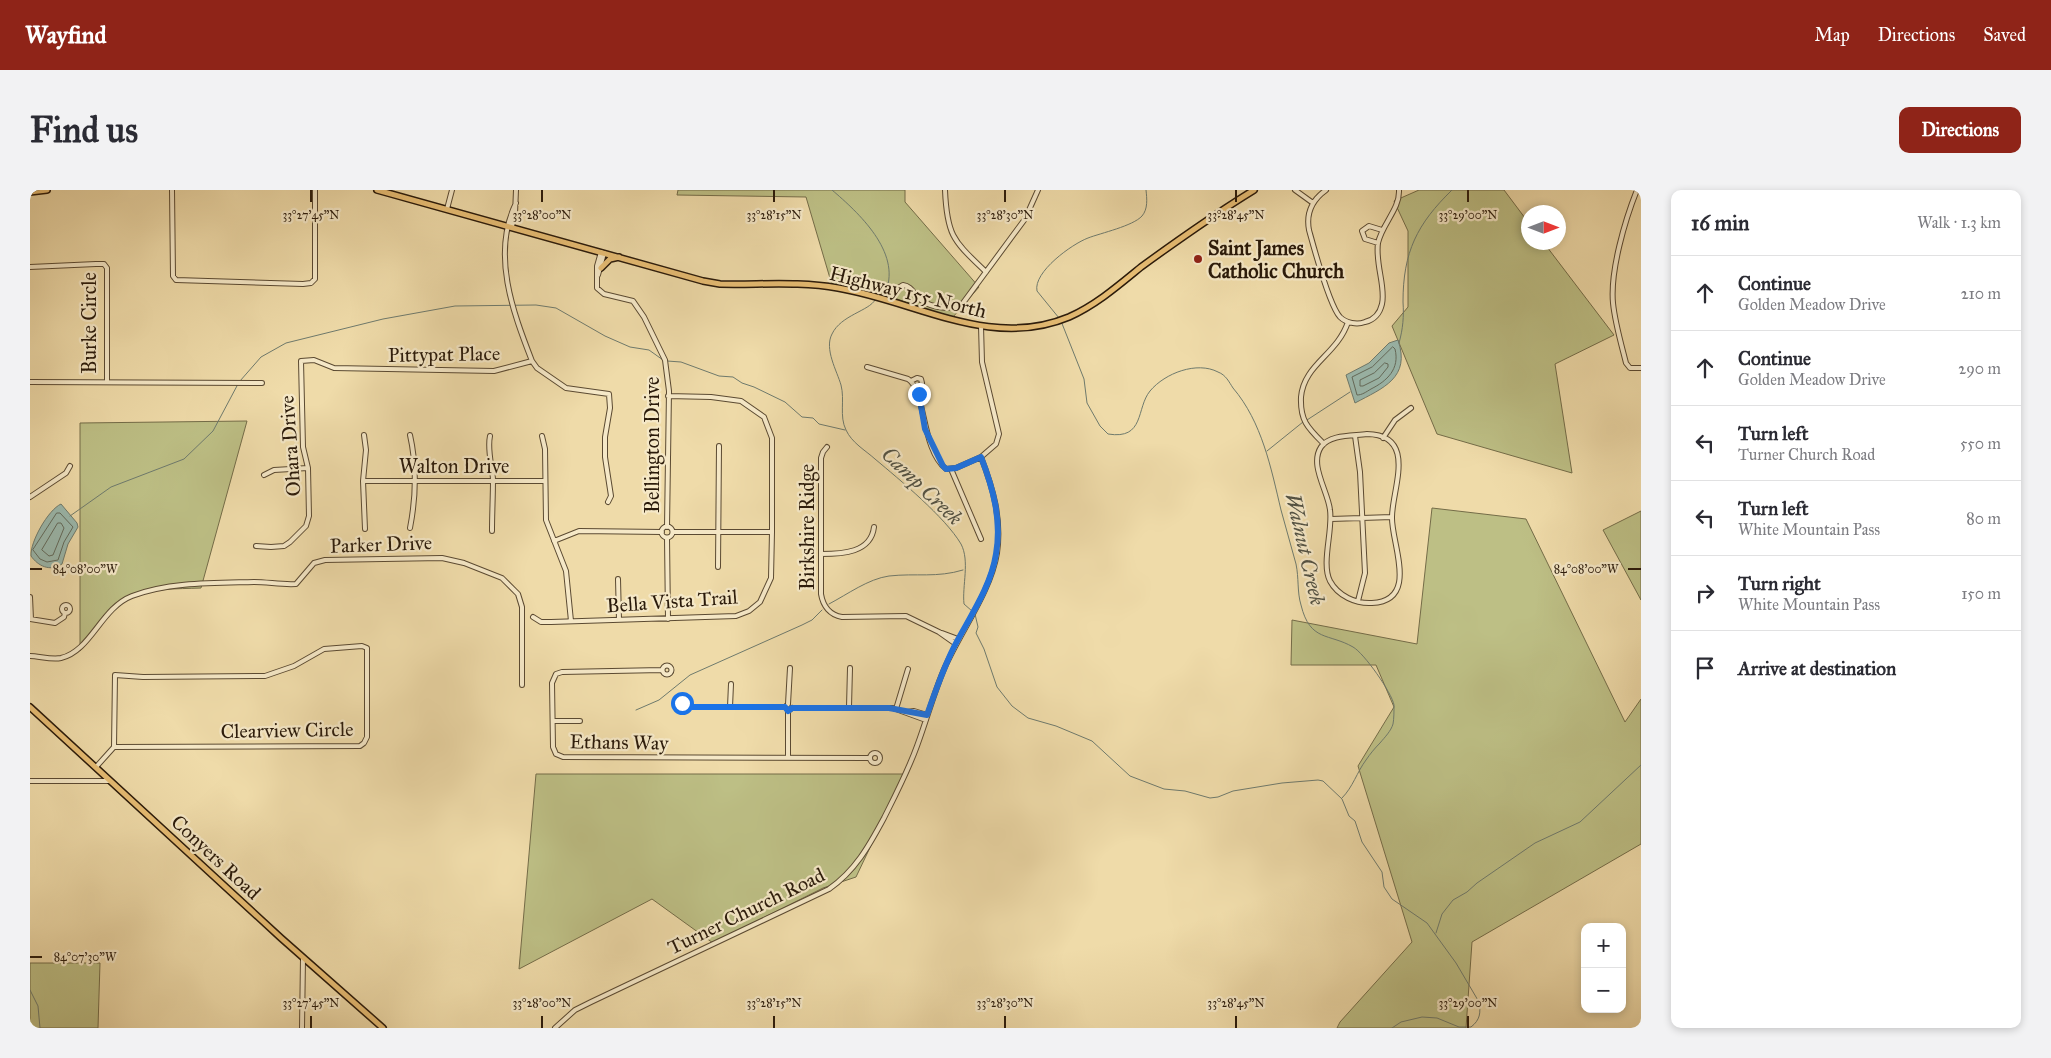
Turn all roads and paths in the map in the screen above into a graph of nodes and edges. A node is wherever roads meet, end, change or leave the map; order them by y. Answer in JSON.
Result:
{"nodes":[{"id":1,"x":47,"y":190,"type":"edge"},
{"id":2,"x":172,"y":190,"type":"edge"},
{"id":3,"x":315,"y":190,"type":"edge"},
{"id":4,"x":377,"y":190,"type":"edge"},
{"id":5,"x":452,"y":190,"type":"edge"},
{"id":6,"x":516,"y":190,"type":"edge"},
{"id":7,"x":945,"y":190,"type":"edge"},
{"id":8,"x":1038,"y":190,"type":"edge"},
{"id":9,"x":1254,"y":190,"type":"edge"},
{"id":10,"x":1295,"y":190,"type":"edge"},
{"id":11,"x":1326,"y":190,"type":"edge"},
{"id":12,"x":1399,"y":190,"type":"edge"},
{"id":13,"x":1637,"y":190,"type":"edge"},
{"id":14,"x":30,"y":192,"type":"edge"},
{"id":15,"x":1313,"y":202,"type":"junction"},
{"id":16,"x":447,"y":209,"type":"junction"},
{"id":17,"x":510,"y":225,"type":"junction"},
{"id":18,"x":1382,"y":230,"type":"junction"},
{"id":19,"x":1378,"y":243,"type":"junction"},
{"id":20,"x":603,"y":252,"type":"junction"},
{"id":21,"x":620,"y":257,"type":"junction"},
{"id":22,"x":30,"y":267,"type":"edge"},
{"id":23,"x":601,"y":268,"type":"junction"},
{"id":24,"x":986,"y":272,"type":"junction"},
{"id":25,"x":597,"y":278,"type":"junction"},
{"id":26,"x":891,"y":300,"type":"junction"},
{"id":27,"x":1348,"y":322,"type":"junction"},
{"id":28,"x":981,"y":326,"type":"junction"},
{"id":29,"x":532,"y":361,"type":"junction"},
{"id":30,"x":867,"y":367,"type":"dead end"},
{"id":31,"x":1641,"y":368,"type":"edge"},
{"id":32,"x":354,"y":369,"type":"joint"},
{"id":33,"x":108,"y":381,"type":"junction"},
{"id":34,"x":911,"y":381,"type":"junction"},
{"id":35,"x":30,"y":382,"type":"edge"},
{"id":36,"x":262,"y":383,"type":"dead end"},
{"id":37,"x":917,"y":389,"type":"junction"},
{"id":38,"x":668,"y":396,"type":"junction"},
{"id":39,"x":1411,"y":408,"type":"dead end"},
{"id":40,"x":364,"y":435,"type":"dead end"},
{"id":41,"x":410,"y":435,"type":"dead end"},
{"id":42,"x":490,"y":436,"type":"dead end"},
{"id":43,"x":542,"y":436,"type":"dead end"},
{"id":44,"x":1355,"y":436,"type":"junction"},
{"id":45,"x":1383,"y":438,"type":"junction"},
{"id":46,"x":1324,"y":444,"type":"junction"},
{"id":47,"x":719,"y":446,"type":"dead end"},
{"id":48,"x":827,"y":447,"type":"dead end"},
{"id":49,"x":981,"y":457,"type":"junction"},
{"id":50,"x":70,"y":466,"type":"dead end"},
{"id":51,"x":308,"y":468,"type":"junction"},
{"id":52,"x":951,"y":469,"type":"junction"},
{"id":53,"x":264,"y":475,"type":"dead end"},
{"id":54,"x":415,"y":480,"type":"junction"},
{"id":55,"x":363,"y":481,"type":"junction"},
{"id":56,"x":493,"y":481,"type":"junction"},
{"id":57,"x":545,"y":481,"type":"junction"},
{"id":58,"x":30,"y":497,"type":"edge"},
{"id":59,"x":608,"y":502,"type":"dead end"},
{"id":60,"x":1392,"y":517,"type":"junction"},
{"id":61,"x":1361,"y":518,"type":"junction"},
{"id":62,"x":1331,"y":519,"type":"junction"},
{"id":63,"x":667,"y":527,"type":"junction"},
{"id":64,"x":874,"y":527,"type":"dead end"},
{"id":65,"x":410,"y":528,"type":"dead end"},
{"id":66,"x":365,"y":529,"type":"dead end"},
{"id":67,"x":492,"y":531,"type":"dead end"},
{"id":68,"x":662,"y":532,"type":"junction"},
{"id":69,"x":673,"y":532,"type":"junction"},
{"id":70,"x":772,"y":532,"type":"junction"},
{"id":71,"x":719,"y":533,"type":"junction"},
{"id":72,"x":667,"y":538,"type":"junction"},
{"id":73,"x":981,"y":539,"type":"dead end"},
{"id":74,"x":554,"y":541,"type":"junction"},
{"id":75,"x":256,"y":546,"type":"dead end"},
{"id":76,"x":821,"y":554,"type":"junction"},
{"id":77,"x":718,"y":567,"type":"dead end"},
{"id":78,"x":618,"y":579,"type":"dead end"},
{"id":79,"x":30,"y":597,"type":"edge"},
{"id":80,"x":1358,"y":601,"type":"junction"},
{"id":81,"x":65,"y":613,"type":"dead end"},
{"id":82,"x":533,"y":617,"type":"dead end"},
{"id":83,"x":31,"y":619,"type":"edge"},
{"id":84,"x":619,"y":620,"type":"junction"},
{"id":85,"x":668,"y":620,"type":"junction"},
{"id":86,"x":571,"y":621,"type":"junction"},
{"id":87,"x":939,"y":632,"type":"junction"},
{"id":88,"x":958,"y":639,"type":"junction"},
{"id":89,"x":956,"y":644,"type":"junction"},
{"id":90,"x":30,"y":656,"type":"edge"},
{"id":91,"x":790,"y":668,"type":"dead end"},
{"id":92,"x":850,"y":668,"type":"dead end"},
{"id":93,"x":908,"y":668,"type":"dead end"},
{"id":94,"x":662,"y":670,"type":"dead end"},
{"id":95,"x":522,"y":684,"type":"dead end"},
{"id":96,"x":731,"y":684,"type":"dead end"},
{"id":97,"x":688,"y":707,"type":"dead end"},
{"id":98,"x":730,"y":707,"type":"junction"},
{"id":99,"x":788,"y":707,"type":"junction"},
{"id":100,"x":849,"y":707,"type":"junction"},
{"id":101,"x":30,"y":708,"type":"edge"},
{"id":102,"x":896,"y":709,"type":"junction"},
{"id":103,"x":927,"y":717,"type":"junction"},
{"id":104,"x":553,"y":721,"type":"junction"},
{"id":105,"x":580,"y":721,"type":"dead end"},
{"id":106,"x":114,"y":747,"type":"junction"},
{"id":107,"x":788,"y":758,"type":"junction"},
{"id":108,"x":870,"y":758,"type":"dead end"},
{"id":109,"x":96,"y":767,"type":"junction"},
{"id":110,"x":30,"y":780,"type":"edge"},
{"id":111,"x":113,"y":782,"type":"junction"},
{"id":112,"x":303,"y":958,"type":"junction"},
{"id":113,"x":302,"y":1028,"type":"edge"},
{"id":114,"x":383,"y":1028,"type":"edge"},
{"id":115,"x":556,"y":1028,"type":"edge"}],
"edges":[{"from":1,"to":14,"type":"main road"},
{"from":2,"to":3,"type":"street"},
{"from":4,"to":16,"type":"main road","name":"Highway 155 North"},
{"from":5,"to":16,"type":"street"},
{"from":6,"to":17,"type":"street"},
{"from":7,"to":24,"type":"street"},
{"from":8,"to":24,"type":"street"},
{"from":9,"to":28,"type":"main road","name":"Highway 155 North"},
{"from":10,"to":15,"type":"street"},
{"from":11,"to":15,"type":"street"},
{"from":12,"to":18,"type":"street"},
{"from":13,"to":31,"type":"street"},
{"from":15,"to":27,"type":"street"},
{"from":16,"to":17,"type":"main road","name":"Highway 155 North"},
{"from":17,"to":20,"type":"main road","name":"Highway 155 North"},
{"from":17,"to":29,"type":"street"},
{"from":18,"to":19,"type":"street"},
{"from":18,"to":19,"type":"street"},
{"from":19,"to":27,"type":"street"},
{"from":20,"to":21,"type":"main road","name":"Highway 155 North"},
{"from":20,"to":23,"type":"street"},
{"from":20,"to":25,"type":"street"},
{"from":21,"to":23,"type":"main road"},
{"from":21,"to":26,"type":"main road","name":"Highway 155 North"},
{"from":22,"to":33,"type":"street","name":"Burke Circle"},
{"from":23,"to":25,"type":"street"},
{"from":24,"to":26,"type":"street"},
{"from":25,"to":38,"type":"street","name":"Bellington Drive"},
{"from":26,"to":28,"type":"main road","name":"Highway 155 North"},
{"from":27,"to":46,"type":"street"},
{"from":28,"to":49,"type":"street"},
{"from":29,"to":32,"type":"street","name":"Pittypat Place"},
{"from":29,"to":59,"type":"street"},
{"from":30,"to":34,"type":"street"},
{"from":32,"to":51,"type":"street","name":"Ohara Drive"},
{"from":33,"to":35,"type":"street","name":"Burke Circle"},
{"from":33,"to":36,"type":"street"},
{"from":34,"to":37,"type":"street"},
{"from":34,"to":37,"type":"street"},
{"from":37,"to":52,"type":"street"},
{"from":38,"to":63,"type":"street","name":"Bellington Drive"},
{"from":38,"to":70,"type":"street","name":"Bella Vista Trail"},
{"from":39,"to":45,"type":"street"},
{"from":40,"to":55,"type":"street"},
{"from":41,"to":54,"type":"street"},
{"from":42,"to":56,"type":"street"},
{"from":43,"to":57,"type":"street"},
{"from":44,"to":45,"type":"street"},
{"from":44,"to":46,"type":"street"},
{"from":44,"to":61,"type":"street"},
{"from":45,"to":60,"type":"street"},
{"from":46,"to":62,"type":"street"},
{"from":47,"to":71,"type":"street"},
{"from":48,"to":76,"type":"street","name":"Birkshire Ridge"},
{"from":49,"to":52,"type":"street"},
{"from":49,"to":88,"type":"street","name":"Turner Church Road"},
{"from":50,"to":58,"type":"street"},
{"from":51,"to":53,"type":"street"},
{"from":51,"to":75,"type":"street","name":"Ohara Drive"},
{"from":52,"to":73,"type":"street"},
{"from":54,"to":55,"type":"street","name":"Walton Drive"},
{"from":54,"to":56,"type":"street","name":"Walton Drive"},
{"from":54,"to":65,"type":"street"},
{"from":55,"to":66,"type":"street"},
{"from":56,"to":57,"type":"street","name":"Walton Drive"},
{"from":56,"to":67,"type":"street"},
{"from":57,"to":74,"type":"street"},
{"from":60,"to":61,"type":"street"},
{"from":60,"to":80,"type":"street"},
{"from":61,"to":62,"type":"street"},
{"from":61,"to":80,"type":"street"},
{"from":62,"to":80,"type":"street"},
{"from":63,"to":68,"type":"street"},
{"from":63,"to":69,"type":"street"},
{"from":64,"to":76,"type":"street"},
{"from":68,"to":72,"type":"street"},
{"from":68,"to":74,"type":"street"},
{"from":69,"to":71,"type":"street"},
{"from":69,"to":72,"type":"street"},
{"from":70,"to":71,"type":"street"},
{"from":70,"to":85,"type":"street","name":"Bella Vista Trail"},
{"from":71,"to":77,"type":"street"},
{"from":72,"to":85,"type":"street","name":"Bellington Drive"},
{"from":74,"to":86,"type":"street"},
{"from":76,"to":87,"type":"street","name":"Birkshire Ridge"},
{"from":78,"to":84,"type":"street"},
{"from":79,"to":83,"type":"street"},
{"from":81,"to":83,"type":"street"},
{"from":82,"to":86,"type":"street","name":"Bella Vista Trail"},
{"from":84,"to":85,"type":"street","name":"Bella Vista Trail"},
{"from":84,"to":86,"type":"street","name":"Bella Vista Trail"},
{"from":87,"to":88,"type":"street","name":"Birkshire Ridge"},
{"from":87,"to":89,"type":"street","name":"Birkshire Ridge"},
{"from":88,"to":89,"type":"street","name":"Turner Church Road"},
{"from":89,"to":103,"type":"street","name":"Turner Church Road"},
{"from":90,"to":95,"type":"street","name":"Parker Drive"},
{"from":91,"to":99,"type":"street"},
{"from":92,"to":100,"type":"street"},
{"from":93,"to":102,"type":"street"},
{"from":94,"to":104,"type":"street","name":"Ethans Way"},
{"from":96,"to":98,"type":"street"},
{"from":97,"to":98,"type":"street"},
{"from":98,"to":99,"type":"street"},
{"from":99,"to":100,"type":"street"},
{"from":99,"to":107,"type":"street"},
{"from":100,"to":102,"type":"street"},
{"from":101,"to":109,"type":"main road","name":"Conyers Road"},
{"from":102,"to":103,"type":"street"},
{"from":103,"to":115,"type":"street","name":"Turner Church Road"},
{"from":104,"to":105,"type":"street"},
{"from":104,"to":107,"type":"street","name":"Ethans Way"},
{"from":106,"to":106,"type":"street","name":"Clearview Circle"},
{"from":106,"to":109,"type":"street"},
{"from":107,"to":108,"type":"street","name":"Ethans Way"},
{"from":109,"to":111,"type":"main road","name":"Conyers Road"},
{"from":110,"to":111,"type":"street"},
{"from":111,"to":112,"type":"main road","name":"Conyers Road"},
{"from":112,"to":113,"type":"street"},
{"from":112,"to":114,"type":"main road","name":"Conyers Road"}]}
